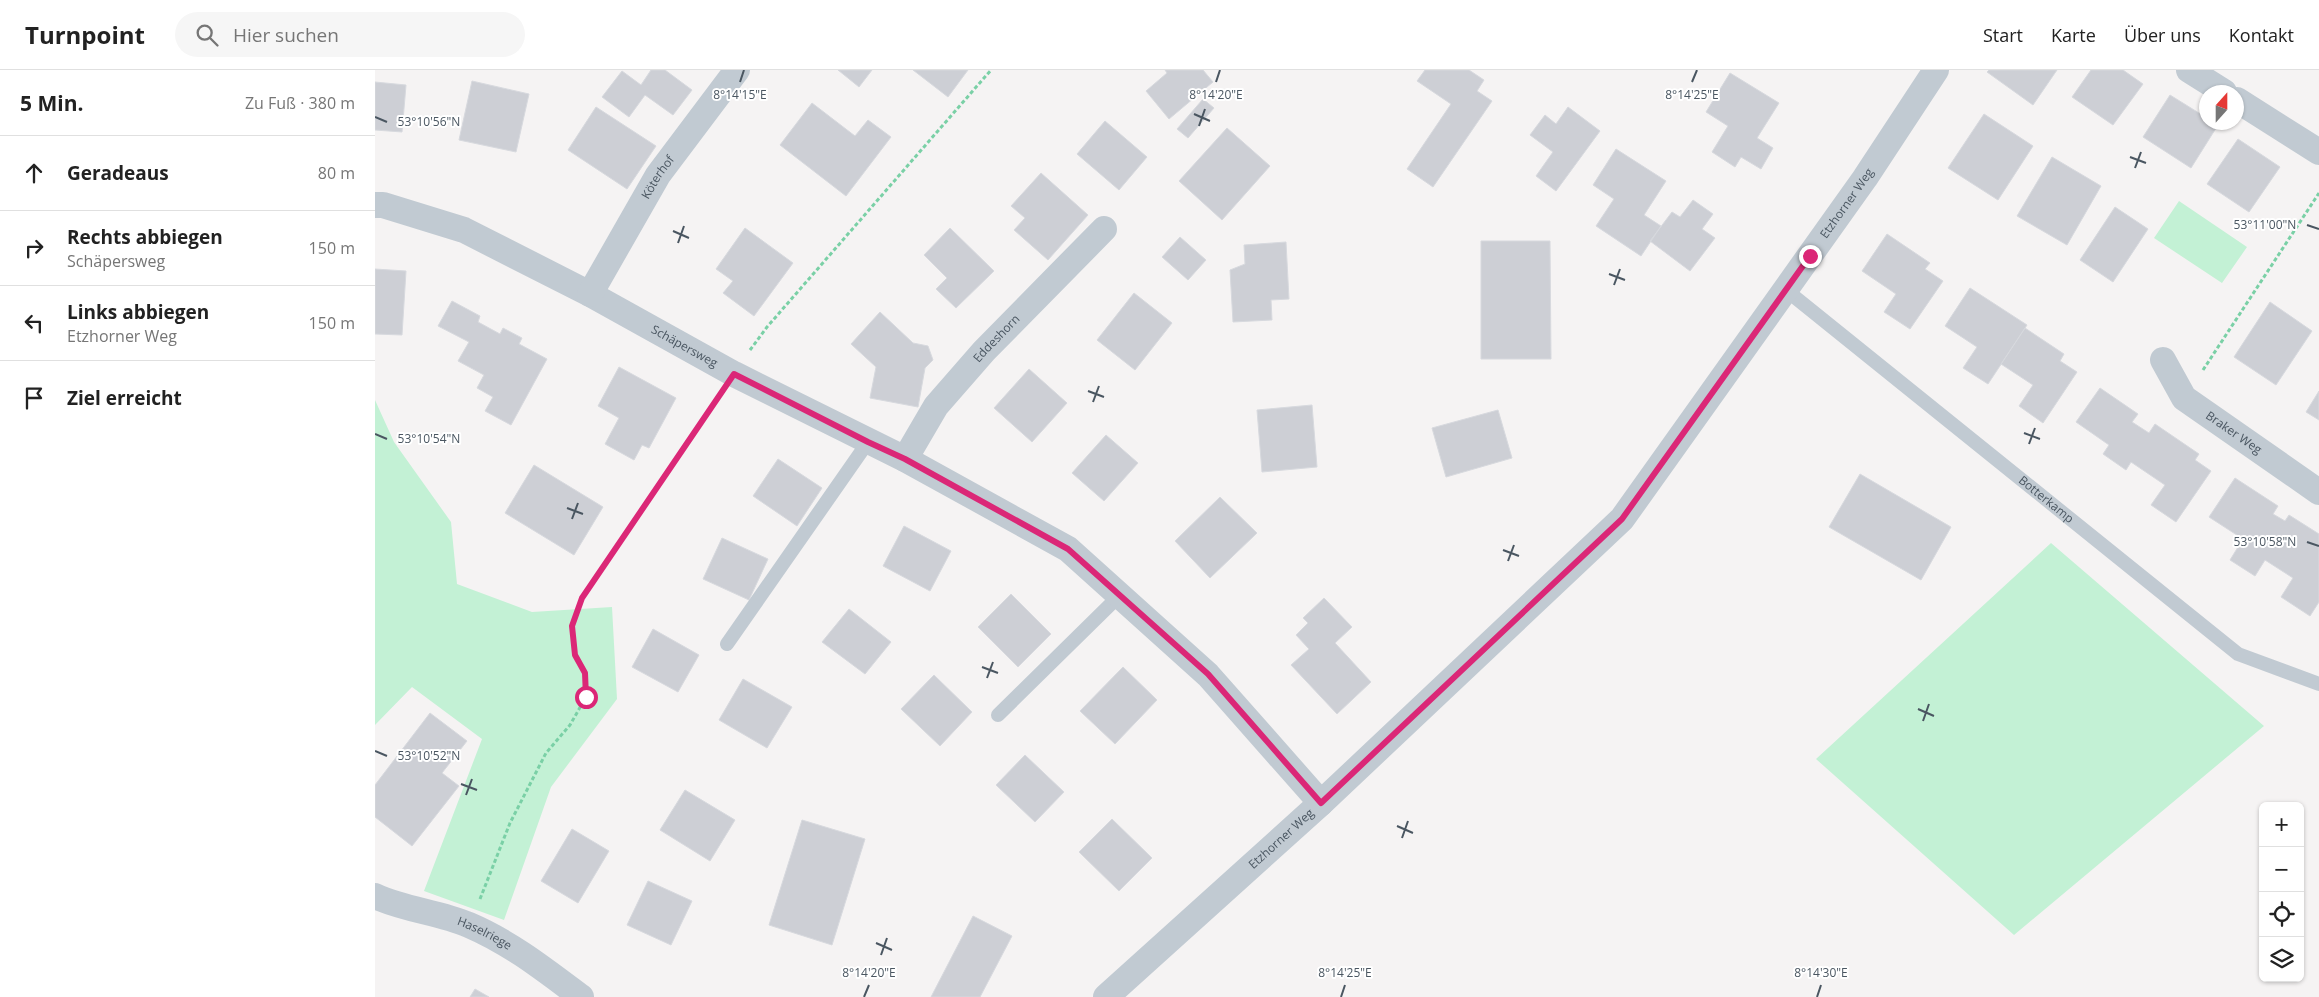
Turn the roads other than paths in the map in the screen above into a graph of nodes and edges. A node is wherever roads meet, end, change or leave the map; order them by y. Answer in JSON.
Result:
{"nodes":[{"id":1,"x":737,"y":70,"type":"edge"},
{"id":2,"x":1936,"y":70,"type":"edge"},
{"id":3,"x":2189,"y":70,"type":"edge"},
{"id":4,"x":2214,"y":85,"type":"edge"},
{"id":5,"x":2244,"y":104,"type":"edge"},
{"id":6,"x":2319,"y":152,"type":"edge"},
{"id":7,"x":375,"y":205,"type":"edge"},
{"id":8,"x":1104,"y":229,"type":"dead end"},
{"id":9,"x":1786,"y":290,"type":"junction"},
{"id":10,"x":591,"y":294,"type":"junction"},
{"id":11,"x":2163,"y":360,"type":"dead end"},
{"id":12,"x":868,"y":442,"type":"junction"},
{"id":13,"x":905,"y":459,"type":"junction"},
{"id":14,"x":2319,"y":492,"type":"edge"},
{"id":15,"x":1119,"y":596,"type":"junction"},
{"id":16,"x":727,"y":644,"type":"dead end"},
{"id":17,"x":2319,"y":684,"type":"edge"},
{"id":18,"x":998,"y":715,"type":"dead end"},
{"id":19,"x":1321,"y":803,"type":"junction"},
{"id":20,"x":375,"y":896,"type":"edge"},
{"id":21,"x":581,"y":997,"type":"edge"},
{"id":22,"x":1106,"y":997,"type":"edge"}],
"edges":[{"from":1,"to":10,"type":"street","name":"Köterhof"},
{"from":2,"to":9,"type":"street","name":"Etzhorner Weg"},
{"from":3,"to":4,"type":"street"},
{"from":5,"to":6,"type":"street"},
{"from":7,"to":10,"type":"street","name":"Schäpersweg"},
{"from":8,"to":13,"type":"street","name":"Eddeshorn"},
{"from":9,"to":17,"type":"lane","name":"Botterkamp"},
{"from":9,"to":19,"type":"street","name":"Etzhorner Weg"},
{"from":10,"to":12,"type":"street","name":"Schäpersweg"},
{"from":11,"to":14,"type":"street","name":"Braker Weg"},
{"from":12,"to":13,"type":"street","name":"Schäpersweg"},
{"from":12,"to":16,"type":"lane"},
{"from":13,"to":15,"type":"street","name":"Schäpersweg"},
{"from":15,"to":18,"type":"lane"},
{"from":15,"to":19,"type":"street","name":"Schäpersweg"},
{"from":19,"to":22,"type":"street","name":"Etzhorner Weg"},
{"from":20,"to":21,"type":"street","name":"Haselriege"}]}
